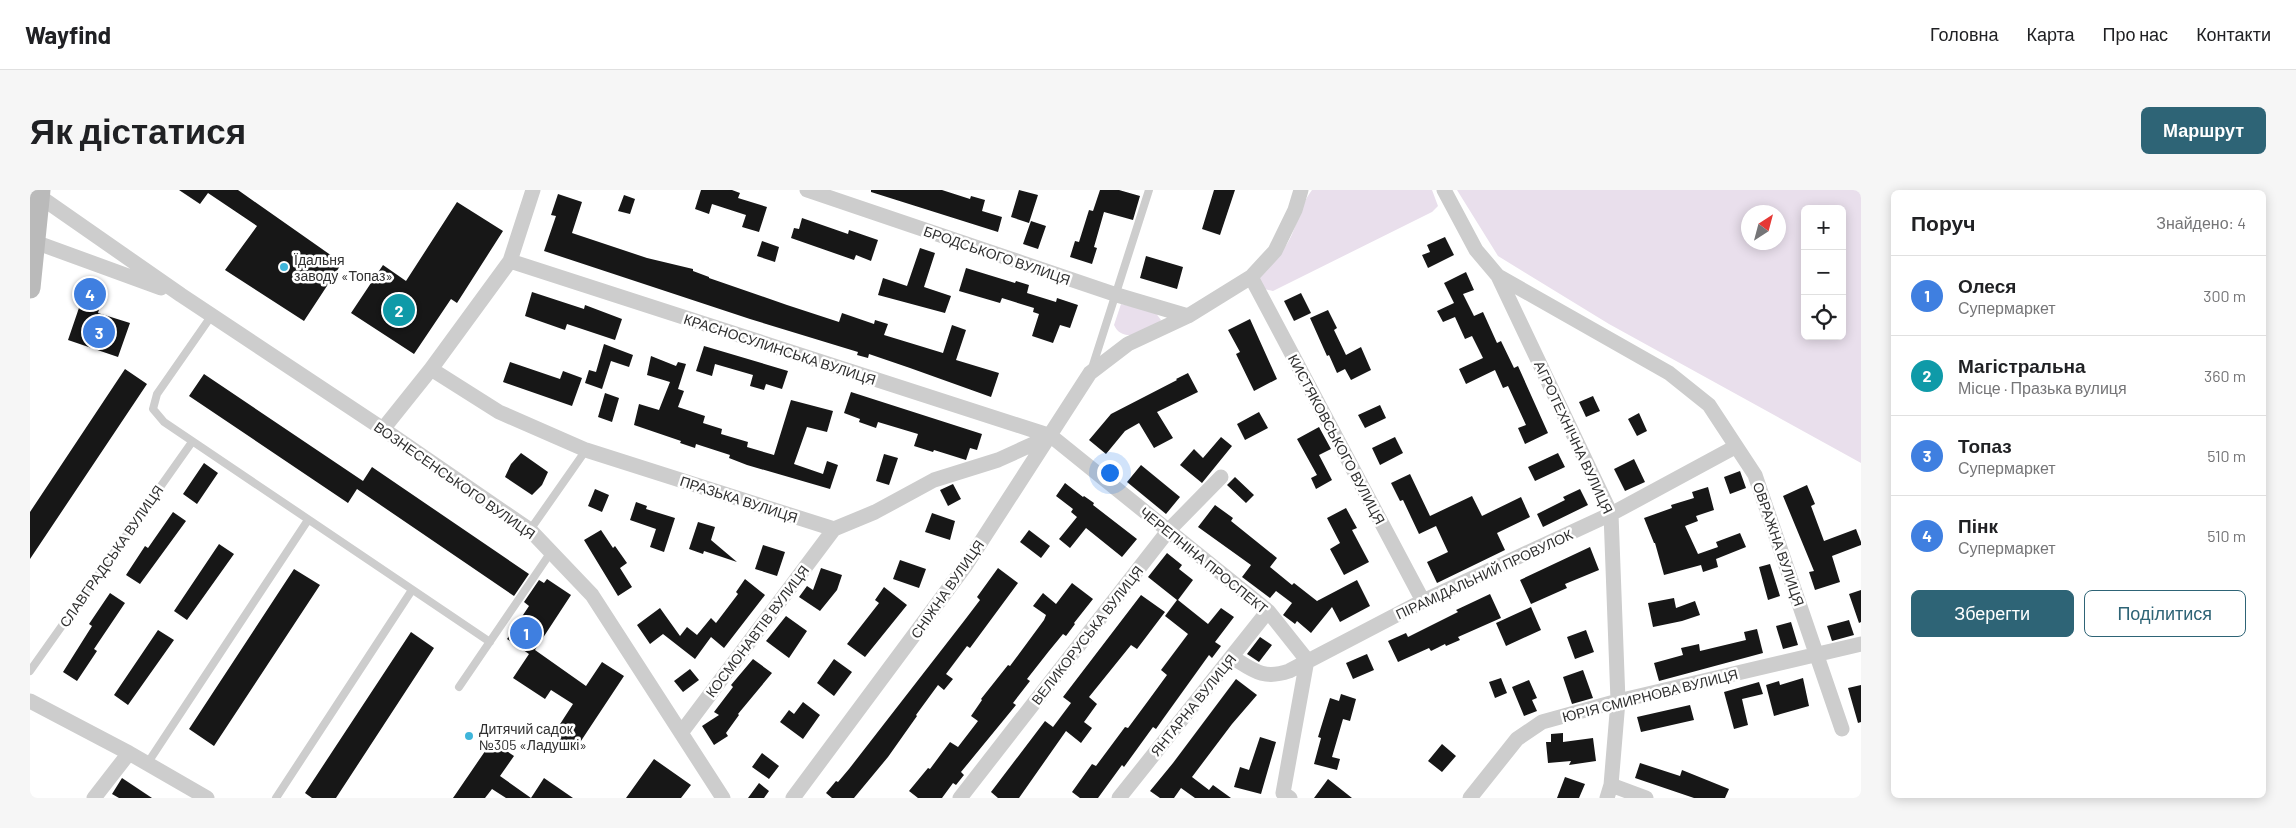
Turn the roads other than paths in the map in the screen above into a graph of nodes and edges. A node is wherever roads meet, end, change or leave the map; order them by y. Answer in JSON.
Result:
{"nodes":[{"id":1,"x":533,"y":190,"type":"edge"},
{"id":2,"x":807,"y":190,"type":"edge"},
{"id":3,"x":1149,"y":190,"type":"edge"},
{"id":4,"x":1301,"y":190,"type":"edge"},
{"id":5,"x":1444,"y":190,"type":"edge"},
{"id":6,"x":39,"y":193,"type":"edge"},
{"id":7,"x":35,"y":242,"type":"junction"},
{"id":8,"x":510,"y":261,"type":"junction"},
{"id":9,"x":1498,"y":276,"type":"junction"},
{"id":10,"x":1251,"y":277,"type":"junction"},
{"id":11,"x":30,"y":288,"type":"edge"},
{"id":12,"x":181,"y":295,"type":"junction"},
{"id":13,"x":1117,"y":295,"type":"junction"},
{"id":14,"x":212,"y":315,"type":"junction"},
{"id":15,"x":1188,"y":316,"type":"junction"},
{"id":16,"x":431,"y":369,"type":"junction"},
{"id":17,"x":1090,"y":373,"type":"junction"},
{"id":18,"x":383,"y":429,"type":"junction"},
{"id":19,"x":1051,"y":436,"type":"junction"},
{"id":20,"x":192,"y":442,"type":"junction"},
{"id":21,"x":1735,"y":447,"type":"junction"},
{"id":22,"x":586,"y":450,"type":"junction"},
{"id":23,"x":1220,"y":477,"type":"dead end"},
{"id":24,"x":1611,"y":514,"type":"junction"},
{"id":25,"x":308,"y":520,"type":"junction"},
{"id":26,"x":834,"y":529,"type":"junction"},
{"id":27,"x":530,"y":530,"type":"junction"},
{"id":28,"x":1168,"y":531,"type":"junction"},
{"id":29,"x":550,"y":552,"type":"junction"},
{"id":30,"x":412,"y":590,"type":"junction"},
{"id":31,"x":1423,"y":601,"type":"junction"},
{"id":32,"x":1268,"y":611,"type":"junction"},
{"id":33,"x":490,"y":642,"type":"junction"},
{"id":34,"x":1861,"y":644,"type":"edge"},
{"id":35,"x":1817,"y":655,"type":"junction"},
{"id":36,"x":1232,"y":657,"type":"junction"},
{"id":37,"x":1307,"y":660,"type":"junction"},
{"id":38,"x":30,"y":671,"type":"edge"},
{"id":39,"x":459,"y":687,"type":"dead end"},
{"id":40,"x":30,"y":701,"type":"edge"},
{"id":41,"x":1618,"y":701,"type":"junction"},
{"id":42,"x":1842,"y":729,"type":"dead end"},
{"id":43,"x":681,"y":733,"type":"junction"},
{"id":44,"x":129,"y":753,"type":"junction"},
{"id":45,"x":147,"y":764,"type":"junction"},
{"id":46,"x":1609,"y":792,"type":"edge"},
{"id":47,"x":1284,"y":796,"type":"edge"},
{"id":48,"x":94,"y":798,"type":"edge"},
{"id":49,"x":207,"y":798,"type":"edge"},
{"id":50,"x":276,"y":798,"type":"edge"},
{"id":51,"x":723,"y":798,"type":"edge"},
{"id":52,"x":793,"y":798,"type":"edge"},
{"id":53,"x":960,"y":798,"type":"edge"},
{"id":54,"x":1119,"y":798,"type":"edge"},
{"id":55,"x":1470,"y":798,"type":"edge"},
{"id":56,"x":1646,"y":798,"type":"edge"}],
"edges":[{"from":1,"to":8,"type":"street"},
{"from":2,"to":13,"type":"street","name":"БРОДСЬКОГО ВУЛИЦЯ"},
{"from":3,"to":13,"type":"lane","name":"СНІЖНА ВУЛИЦЯ"},
{"from":4,"to":10,"type":"street","name":"СНІЖНА ВУЛИЦЯ"},
{"from":5,"to":9,"type":"street","name":"АГРОТЕХНІЧНА ВУЛИЦЯ"},
{"from":6,"to":7,"type":"main road"},
{"from":6,"to":12,"type":"street","name":"ВОЗНЕСЕНСЬКОГО ВУЛИЦЯ"},
{"from":7,"to":11,"type":"main road"},
{"from":7,"to":12,"type":"street","name":"ВОЗНЕСЕНСЬКОГО ВУЛИЦЯ"},
{"from":8,"to":16,"type":"street"},
{"from":8,"to":19,"type":"street","name":"КРАСНОСУЛИНСЬКА ВУЛИЦЯ"},
{"from":9,"to":21,"type":"street","name":"ОВРАЖНА ВУЛИЦЯ"},
{"from":9,"to":24,"type":"street","name":"АГРОТЕХНІЧНА ВУЛИЦЯ"},
{"from":10,"to":15,"type":"street","name":"СНІЖНА ВУЛИЦЯ"},
{"from":10,"to":31,"type":"street","name":"КИСТЯКОВСЬКОГО ВУЛИЦЯ"},
{"from":12,"to":14,"type":"street","name":"ВОЗНЕСЕНСЬКОГО ВУЛИЦЯ"},
{"from":13,"to":15,"type":"street","name":"БРОДСЬКОГО ВУЛИЦЯ"},
{"from":13,"to":17,"type":"lane","name":"СНІЖНА ВУЛИЦЯ"},
{"from":14,"to":18,"type":"street","name":"ВОЗНЕСЕНСЬКОГО ВУЛИЦЯ"},
{"from":14,"to":20,"type":"lane"},
{"from":15,"to":17,"type":"street","name":"СНІЖНА ВУЛИЦЯ"},
{"from":16,"to":18,"type":"street"},
{"from":16,"to":22,"type":"street","name":"ПРАЗЬКА ВУЛИЦЯ"},
{"from":17,"to":19,"type":"street","name":"СНІЖНА ВУЛИЦЯ"},
{"from":18,"to":27,"type":"street","name":"ВОЗНЕСЕНСЬКОГО ВУЛИЦЯ"},
{"from":19,"to":26,"type":"street"},
{"from":19,"to":28,"type":"street","name":"ЧЕРЕПНІНА ПРОСПЕКТ"},
{"from":19,"to":52,"type":"street","name":"СНІЖНА ВУЛИЦЯ"},
{"from":20,"to":25,"type":"lane"},
{"from":20,"to":38,"type":"lane","name":"СЛАВГРАДСЬКА ВУЛИЦЯ"},
{"from":21,"to":24,"type":"street","name":"ПІРАМІДАЛЬНИЙ ПРОВУЛОК"},
{"from":21,"to":35,"type":"street","name":"ОВРАЖНА ВУЛИЦЯ"},
{"from":22,"to":26,"type":"street","name":"ПРАЗЬКА ВУЛИЦЯ"},
{"from":22,"to":27,"type":"lane"},
{"from":23,"to":28,"type":"street","name":"ВЕЛИКОРУСЬКА ВУЛИЦЯ"},
{"from":24,"to":31,"type":"street","name":"ПІРАМІДАЛЬНИЙ ПРОВУЛОК"},
{"from":24,"to":41,"type":"street","name":"АГРОТЕХНІЧНА ВУЛИЦЯ"},
{"from":25,"to":30,"type":"lane"},
{"from":25,"to":45,"type":"lane"},
{"from":26,"to":43,"type":"street","name":"КОСМОНАВТІВ ВУЛИЦЯ"},
{"from":27,"to":29,"type":"street","name":"ВОЗНЕСЕНСЬКОГО ВУЛИЦЯ"},
{"from":28,"to":32,"type":"street","name":"ЧЕРЕПНІНА ПРОСПЕКТ"},
{"from":28,"to":53,"type":"street","name":"ВЕЛИКОРУСЬКА ВУЛИЦЯ"},
{"from":29,"to":33,"type":"lane"},
{"from":29,"to":43,"type":"street","name":"ВОЗНЕСЕНСЬКОГО ВУЛИЦЯ"},
{"from":30,"to":33,"type":"lane"},
{"from":30,"to":50,"type":"lane"},
{"from":31,"to":37,"type":"street","name":"ПІРАМІДАЛЬНИЙ ПРОВУЛОК"},
{"from":32,"to":36,"type":"street","name":"ЯНТАРНА ВУЛИЦЯ"},
{"from":32,"to":37,"type":"street","name":"ЧЕРЕПНІНА ПРОСПЕКТ"},
{"from":33,"to":39,"type":"lane"},
{"from":34,"to":35,"type":"street","name":"ЮРІЯ СМИРНОВА ВУЛИЦЯ"},
{"from":35,"to":41,"type":"street","name":"ЮРІЯ СМИРНОВА ВУЛИЦЯ"},
{"from":35,"to":42,"type":"street","name":"ОВРАЖНА ВУЛИЦЯ"},
{"from":36,"to":37,"type":"street","name":"ПІРАМІДАЛЬНИЙ ПРОВУЛОК"},
{"from":36,"to":54,"type":"street","name":"ЯНТАРНА ВУЛИЦЯ"},
{"from":37,"to":47,"type":"street"},
{"from":40,"to":44,"type":"street"},
{"from":41,"to":46,"type":"street","name":"АГРОТЕХНІЧНА ВУЛИЦЯ"},
{"from":41,"to":55,"type":"street","name":"ЮРІЯ СМИРНОВА ВУЛИЦЯ"},
{"from":43,"to":51,"type":"street","name":"ВОЗНЕСЕНСЬКОГО ВУЛИЦЯ"},
{"from":44,"to":45,"type":"street"},
{"from":44,"to":48,"type":"street"},
{"from":45,"to":49,"type":"street"},
{"from":46,"to":56,"type":"street"}]}
